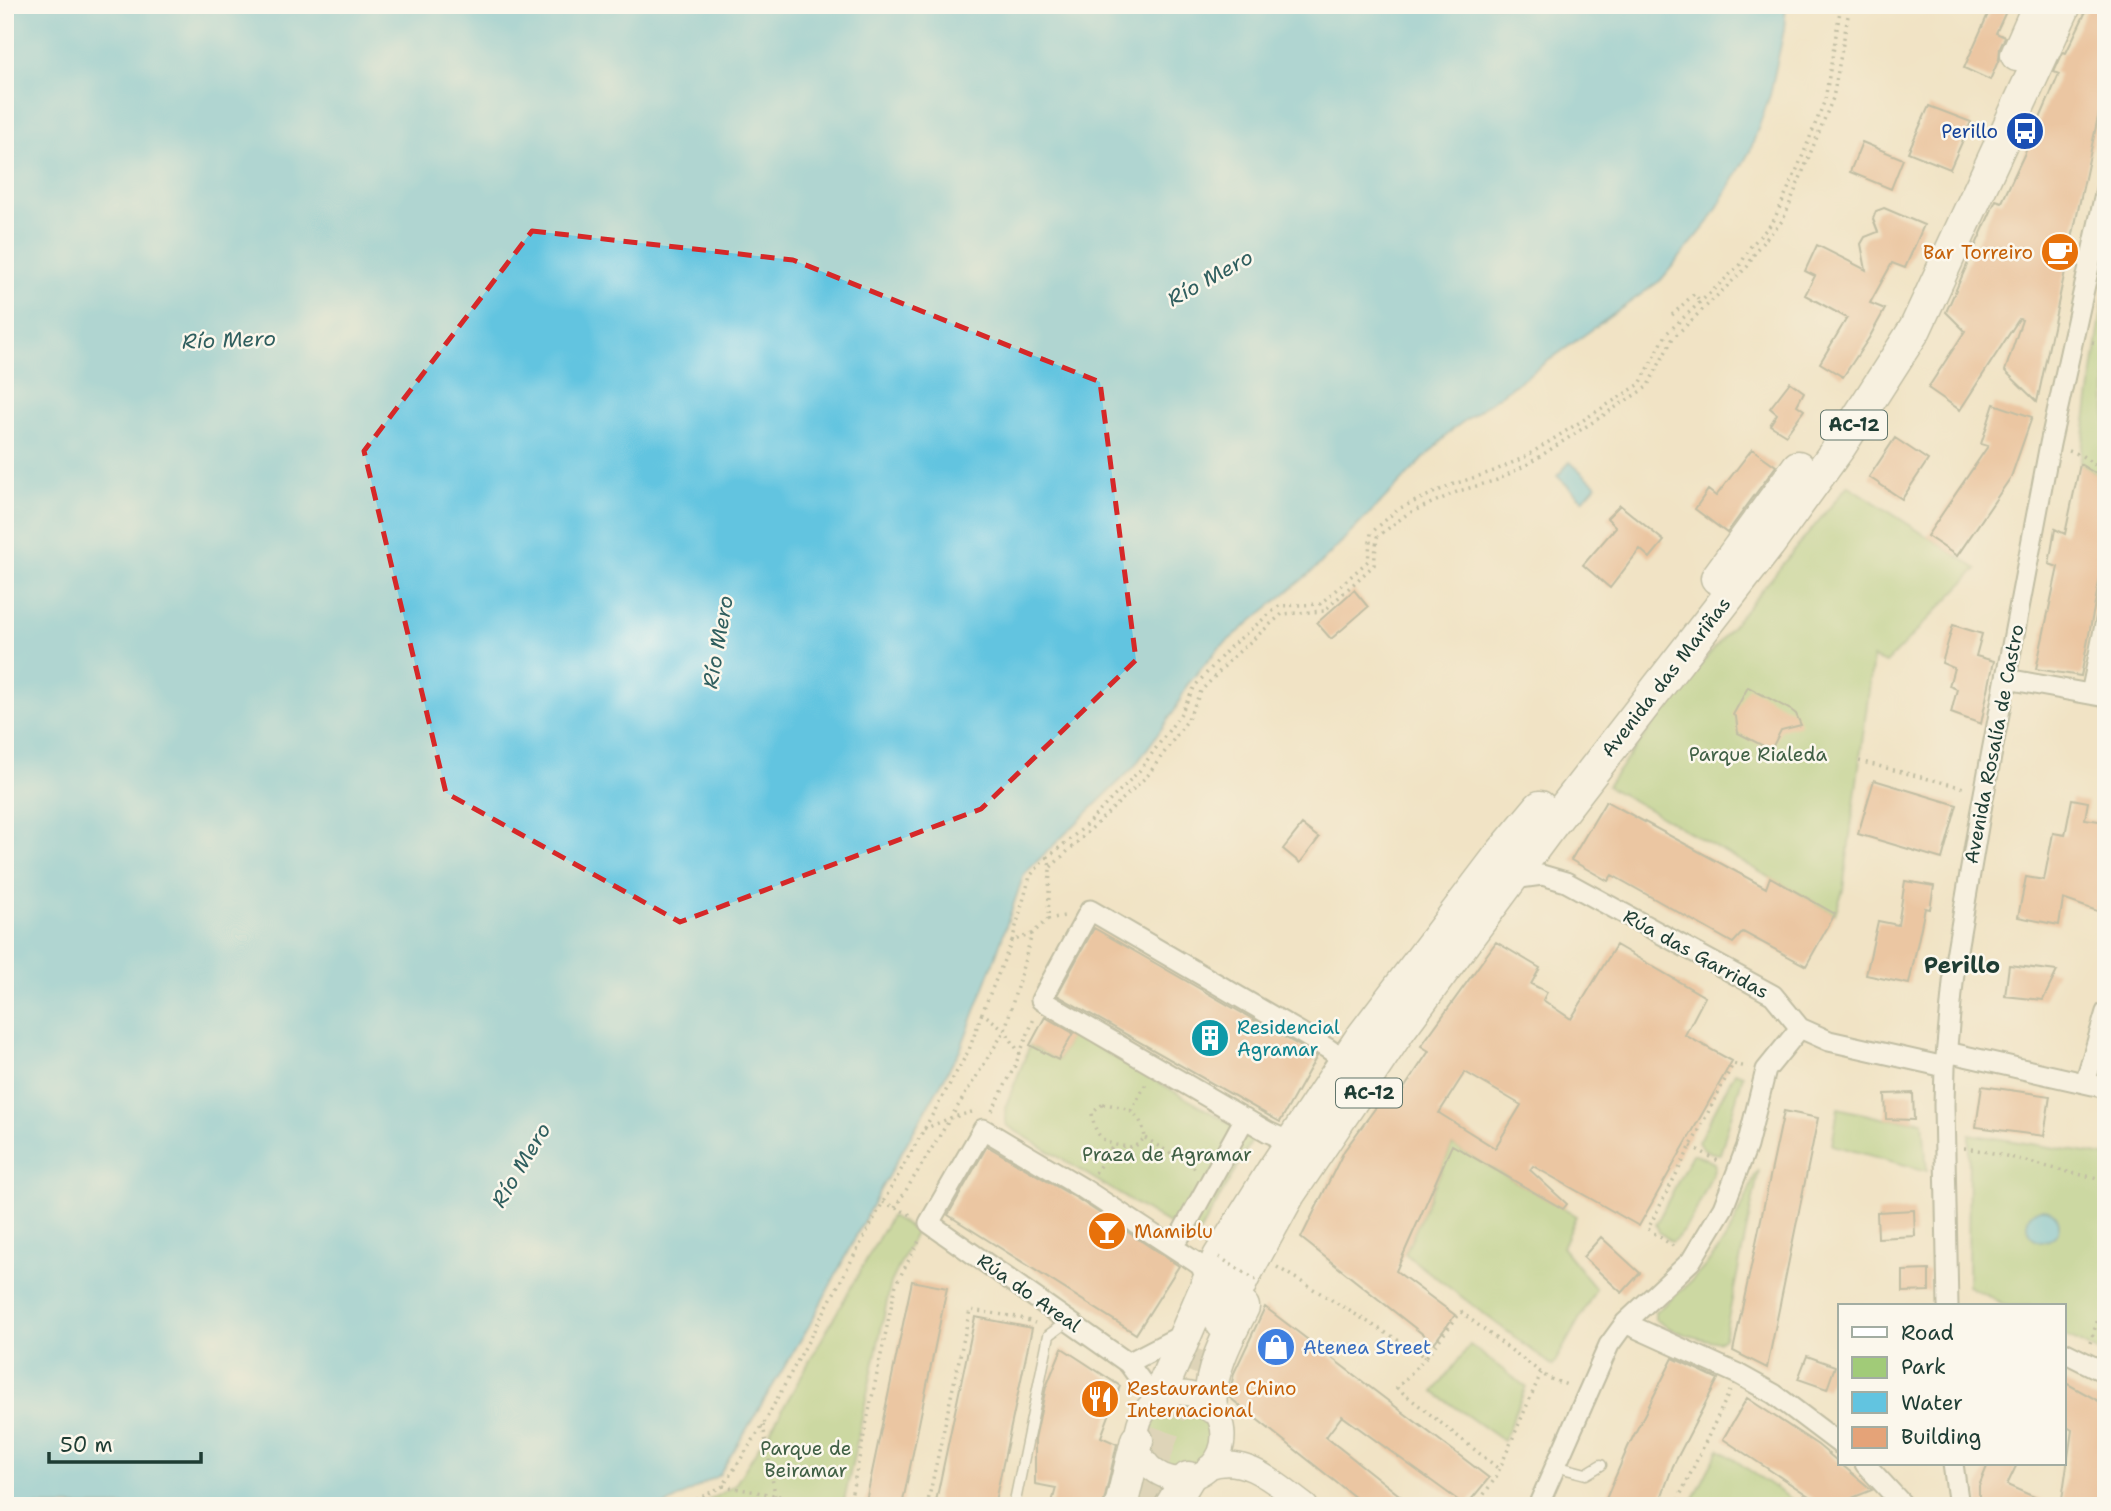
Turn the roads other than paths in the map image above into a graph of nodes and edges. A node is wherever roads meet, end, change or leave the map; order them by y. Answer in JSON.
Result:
{"nodes":[{"id":1,"x":2039,"y":5,"type":"edge"},
{"id":2,"x":2065,"y":5,"type":"edge"},
{"id":3,"x":2106,"y":189,"type":"edge"},
{"id":4,"x":2106,"y":620,"type":"edge"},
{"id":5,"x":2007,"y":679,"type":"junction"},
{"id":6,"x":2098,"y":695,"type":"edge"},
{"id":7,"x":1576,"y":767,"type":"junction"},
{"id":8,"x":1570,"y":801,"type":"junction"},
{"id":9,"x":1520,"y":878,"type":"junction"},
{"id":10,"x":2106,"y":1012,"type":"edge"},
{"id":11,"x":1800,"y":1028,"type":"junction"},
{"id":12,"x":1946,"y":1059,"type":"junction"},
{"id":13,"x":1343,"y":1068,"type":"junction"},
{"id":14,"x":2085,"y":1083,"type":"junction"},
{"id":15,"x":2106,"y":1088,"type":"edge"},
{"id":16,"x":1245,"y":1118,"type":"junction"},
{"id":17,"x":1294,"y":1139,"type":"junction"},
{"id":18,"x":1171,"y":1246,"type":"junction"},
{"id":19,"x":1213,"y":1270,"type":"junction"},
{"id":20,"x":1948,"y":1304,"type":"edge"},
{"id":21,"x":1068,"y":1321,"type":"junction"},
{"id":22,"x":1626,"y":1323,"type":"junction"},
{"id":23,"x":1204,"y":1325,"type":"junction"},
{"id":24,"x":2066,"y":1353,"type":"edge"},
{"id":25,"x":1128,"y":1363,"type":"junction"},
{"id":26,"x":2106,"y":1373,"type":"edge"},
{"id":27,"x":1157,"y":1399,"type":"junction"},
{"id":28,"x":1216,"y":1417,"type":"junction"},
{"id":29,"x":1137,"y":1440,"type":"junction"},
{"id":30,"x":1838,"y":1442,"type":"edge"},
{"id":31,"x":1601,"y":1465,"type":"dead end"},
{"id":32,"x":1555,"y":1466,"type":"junction"},
{"id":33,"x":1867,"y":1466,"type":"edge"},
{"id":34,"x":1952,"y":1466,"type":"edge"},
{"id":35,"x":1952,"y":1466,"type":"edge"},
{"id":36,"x":1257,"y":1471,"type":"junction"},
{"id":37,"x":1198,"y":1473,"type":"junction"},
{"id":38,"x":1014,"y":1506,"type":"edge"},
{"id":39,"x":1121,"y":1506,"type":"edge"},
{"id":40,"x":1171,"y":1506,"type":"edge"},
{"id":41,"x":1306,"y":1506,"type":"edge"},
{"id":42,"x":1538,"y":1506,"type":"edge"},
{"id":43,"x":1903,"y":1506,"type":"edge"},
{"id":44,"x":1947,"y":1506,"type":"edge"},
{"id":45,"x":1959,"y":1506,"type":"edge"}],
"edges":[{"from":1,"to":7,"type":"highway","name":"Avenida das Mariñas","number":"AC-12"},
{"from":2,"to":8,"type":"highway","name":"Avenida das Mariñas","number":"AC-12"},
{"from":3,"to":5,"type":"street","name":"Avenida Rosalía de Castro"},
{"from":4,"to":6,"type":"street"},
{"from":5,"to":6,"type":"street"},
{"from":5,"to":12,"type":"street","name":"Avenida Rosalía de Castro"},
{"from":7,"to":13,"type":"highway","number":"AC-12"},
{"from":7,"to":23,"type":"highway","name":"Avenida das Mariñas","number":"AC-12"},
{"from":8,"to":9,"type":"highway","number":"AC-12"},
{"from":8,"to":23,"type":"highway","name":"Avenida das Mariñas","number":"AC-12"},
{"from":9,"to":11,"type":"street","name":"Rúa das Garridas"},
{"from":9,"to":28,"type":"highway","number":"AC-12"},
{"from":10,"to":14,"type":"street"},
{"from":11,"to":12,"type":"street","name":"Rúa das Garridas"},
{"from":11,"to":22,"type":"street"},
{"from":12,"to":14,"type":"street","name":"Rúa das Garridas"},
{"from":12,"to":20,"type":"street","name":"Avenida Rosalía de Castro"},
{"from":13,"to":16,"type":"street"},
{"from":13,"to":17,"type":"highway","number":"AC-12"},
{"from":14,"to":15,"type":"street","name":"Rúa das Garridas"},
{"from":16,"to":17,"type":"street"},
{"from":16,"to":18,"type":"street"},
{"from":17,"to":19,"type":"highway","number":"AC-12"},
{"from":18,"to":19,"type":"street"},
{"from":18,"to":21,"type":"street","name":"Rúa do Areal"},
{"from":19,"to":23,"type":"highway","number":"AC-12"},
{"from":21,"to":25,"type":"street","name":"Rúa do Areal"},
{"from":21,"to":38,"type":"lane"},
{"from":22,"to":30,"type":"street"},
{"from":22,"to":32,"type":"street"},
{"from":23,"to":25,"type":"street"},
{"from":23,"to":27,"type":"highway","number":"AC-12"},
{"from":24,"to":26,"type":"street"},
{"from":25,"to":27,"type":"street","name":"Rúa do Areal"},
{"from":27,"to":28,"type":"street"},
{"from":27,"to":29,"type":"street"},
{"from":28,"to":36,"type":"street"},
{"from":28,"to":37,"type":"street"},
{"from":29,"to":37,"type":"street"},
{"from":29,"to":39,"type":"highway"},
{"from":31,"to":32,"type":"lane"},
{"from":32,"to":42,"type":"street"},
{"from":33,"to":43,"type":"street"},
{"from":34,"to":44,"type":"street"},
{"from":35,"to":45,"type":"street"},
{"from":36,"to":37,"type":"street"},
{"from":36,"to":41,"type":"street"},
{"from":37,"to":40,"type":"highway"}]}
